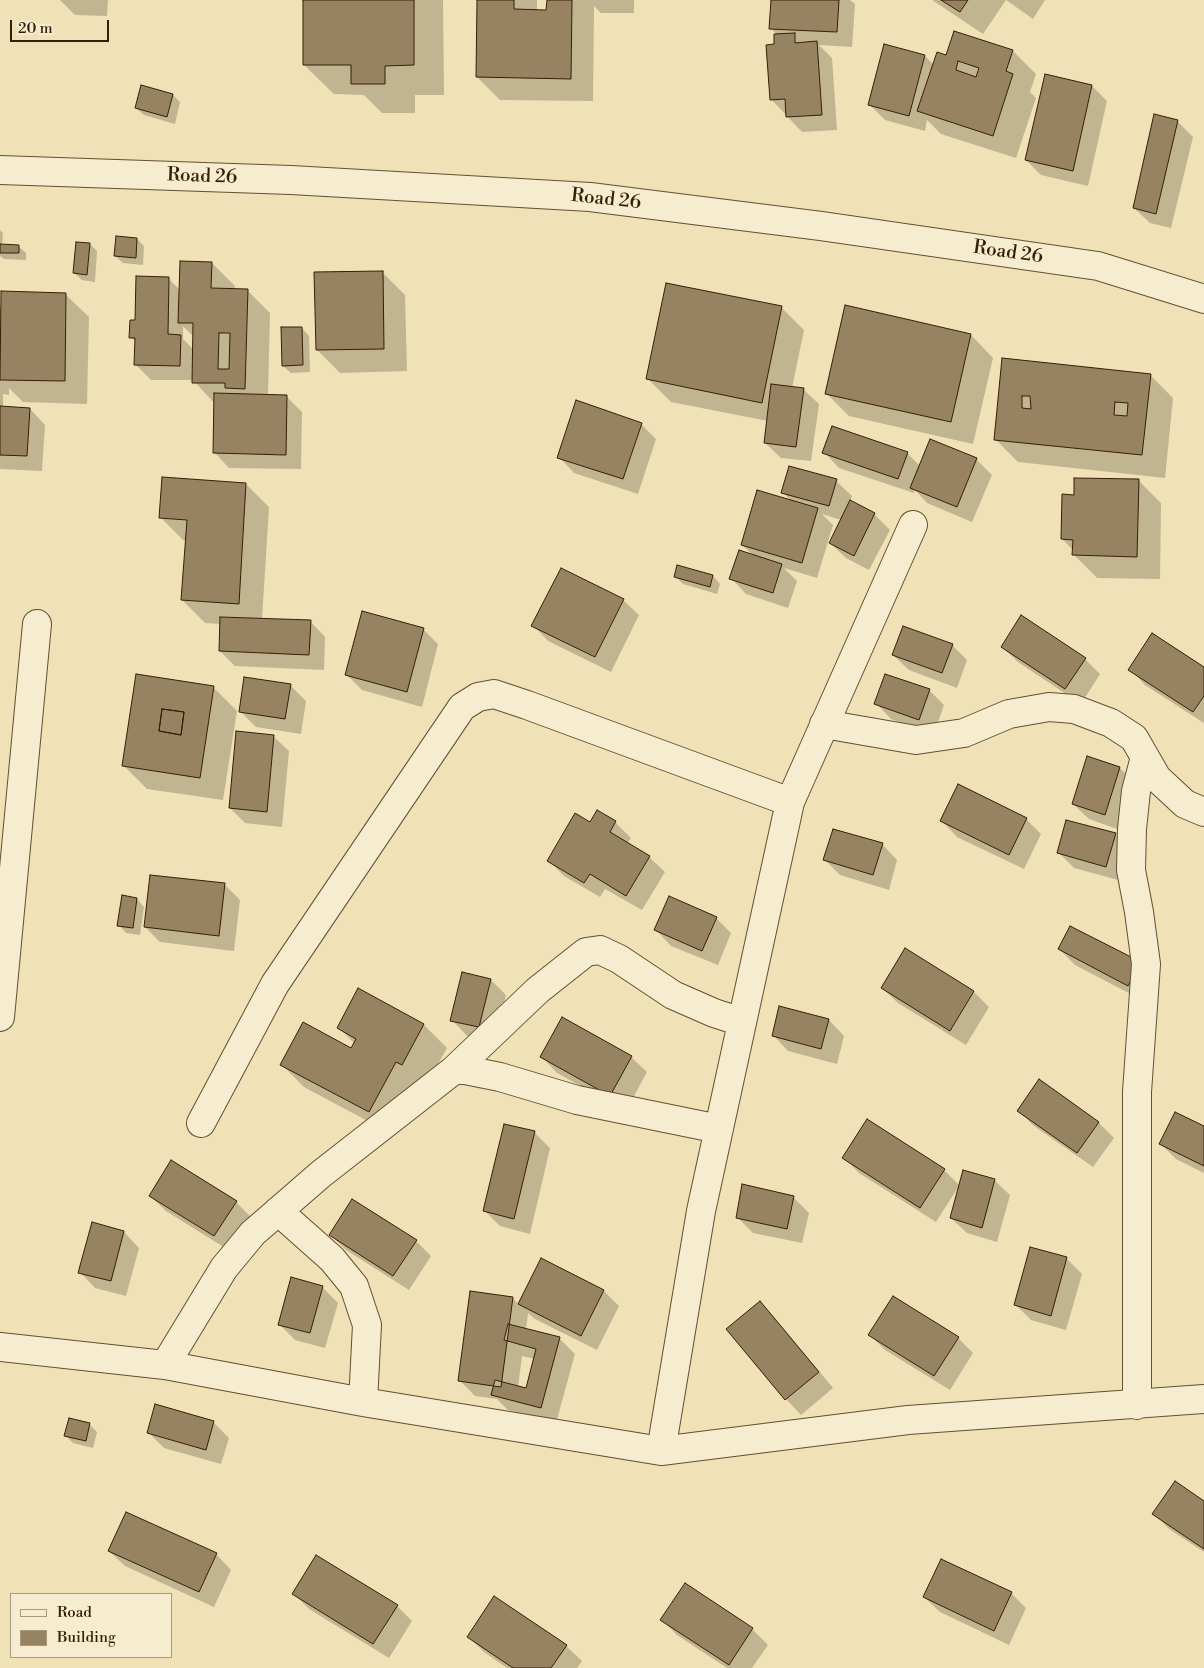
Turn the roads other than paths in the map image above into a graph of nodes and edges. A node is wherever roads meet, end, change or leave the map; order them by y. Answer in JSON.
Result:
{"nodes":[{"id":1,"x":0,"y":170,"type":"edge"},
{"id":2,"x":1204,"y":299,"type":"edge"},
{"id":3,"x":913,"y":525,"type":"dead end"},
{"id":4,"x":37,"y":624,"type":"dead end"},
{"id":5,"x":824,"y":724,"type":"junction"},
{"id":6,"x":1145,"y":757,"type":"junction"},
{"id":7,"x":790,"y":802,"type":"junction"},
{"id":8,"x":1204,"y":812,"type":"edge"},
{"id":9,"x":0,"y":1017,"type":"edge"},
{"id":10,"x":742,"y":1022,"type":"junction"},
{"id":11,"x":454,"y":1070,"type":"junction"},
{"id":12,"x":202,"y":1123,"type":"dead end"},
{"id":13,"x":719,"y":1129,"type":"junction"},
{"id":14,"x":278,"y":1211,"type":"junction"},
{"id":15,"x":0,"y":1347,"type":"edge"},
{"id":16,"x":165,"y":1365,"type":"junction"},
{"id":17,"x":1204,"y":1399,"type":"edge"},
{"id":18,"x":363,"y":1402,"type":"junction"},
{"id":19,"x":1138,"y":1405,"type":"junction"},
{"id":20,"x":661,"y":1452,"type":"junction"}],
"edges":[{"from":1,"to":2,"type":"street","name":"Road 26"},
{"from":3,"to":5,"type":"street"},
{"from":4,"to":9,"type":"street"},
{"from":5,"to":6,"type":"street"},
{"from":5,"to":7,"type":"street"},
{"from":6,"to":8,"type":"street"},
{"from":6,"to":19,"type":"street"},
{"from":7,"to":10,"type":"street"},
{"from":7,"to":12,"type":"street"},
{"from":10,"to":11,"type":"street"},
{"from":10,"to":13,"type":"street"},
{"from":11,"to":13,"type":"street"},
{"from":11,"to":14,"type":"street"},
{"from":13,"to":20,"type":"street"},
{"from":14,"to":16,"type":"street"},
{"from":14,"to":18,"type":"street"},
{"from":15,"to":16,"type":"street"},
{"from":16,"to":18,"type":"street"},
{"from":17,"to":19,"type":"street"},
{"from":18,"to":20,"type":"street"},
{"from":19,"to":20,"type":"street"}]}
